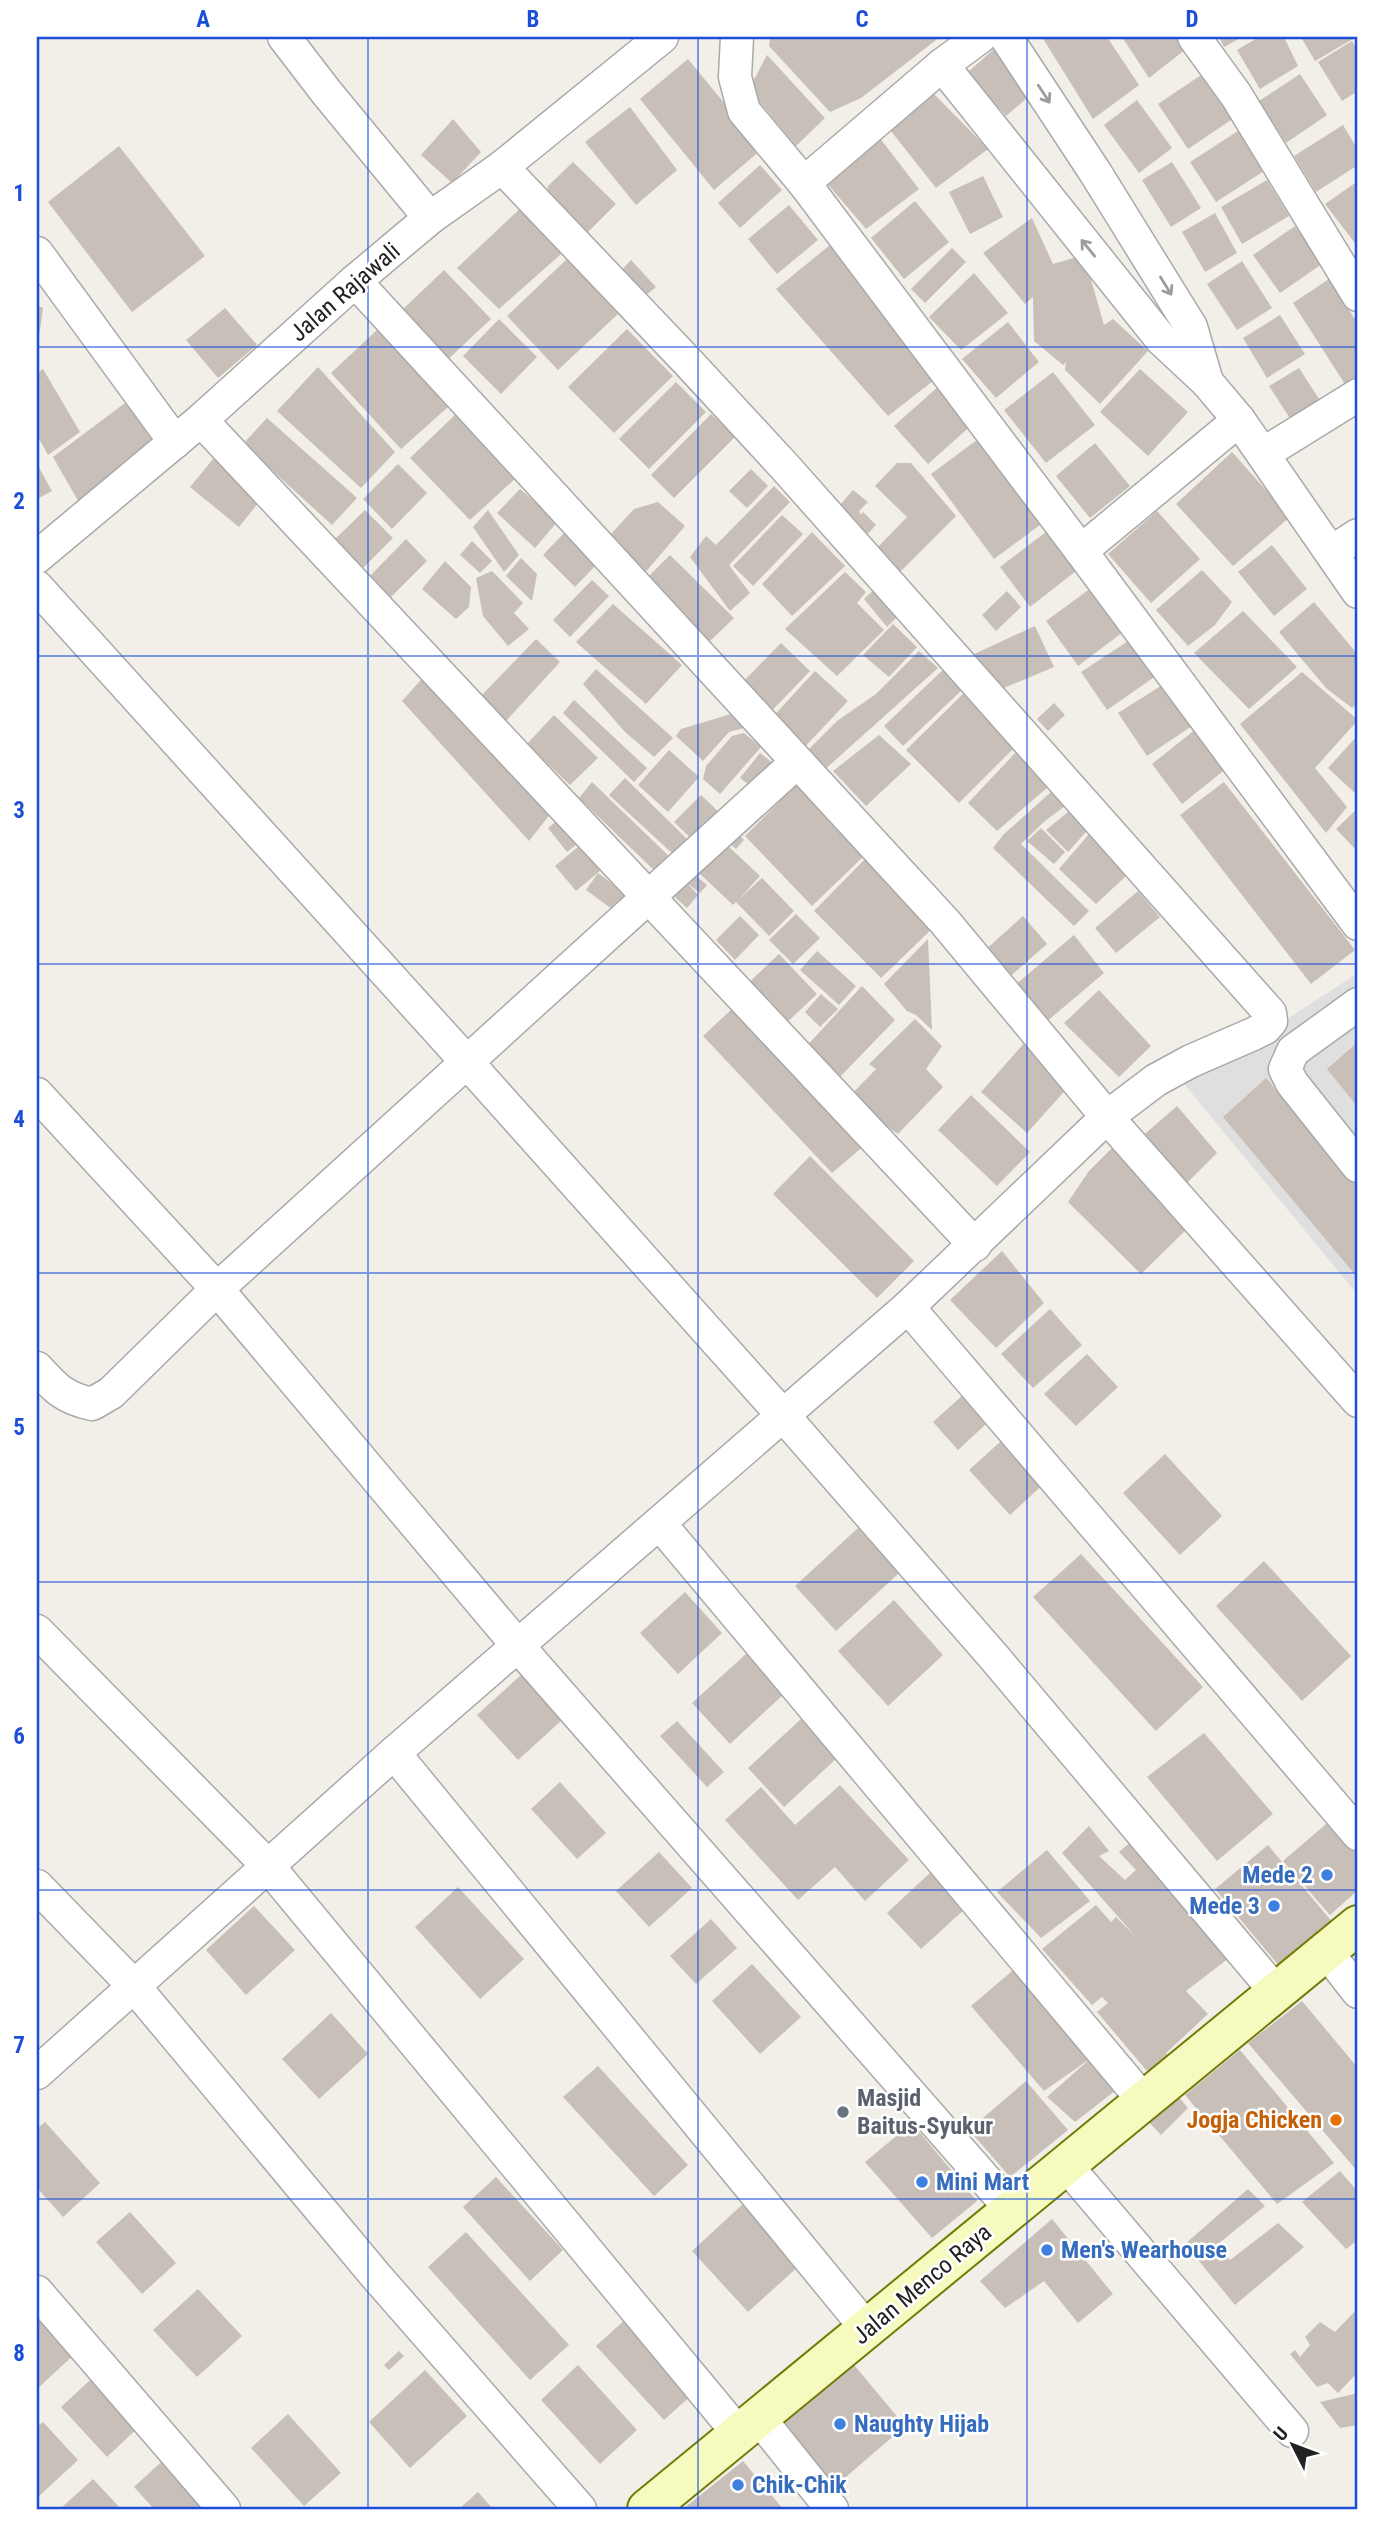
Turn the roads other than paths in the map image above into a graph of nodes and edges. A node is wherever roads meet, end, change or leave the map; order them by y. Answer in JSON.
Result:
{"nodes":[{"id":1,"x":284,"y":37,"type":"edge"},
{"id":2,"x":662,"y":37,"type":"edge"},
{"id":3,"x":737,"y":37,"type":"edge"},
{"id":4,"x":980,"y":37,"type":"edge"},
{"id":5,"x":1006,"y":37,"type":"edge"},
{"id":6,"x":1194,"y":37,"type":"edge"},
{"id":7,"x":942,"y":65,"type":"junction"},
{"id":8,"x":502,"y":167,"type":"junction"},
{"id":9,"x":804,"y":183,"type":"junction"},
{"id":10,"x":430,"y":218,"type":"junction"},
{"id":11,"x":37,"y":253,"type":"edge"},
{"id":12,"x":355,"y":281,"type":"junction"},
{"id":13,"x":1358,"y":295,"type":"edge"},
{"id":14,"x":1207,"y":382,"type":"junction"},
{"id":15,"x":1358,"y":395,"type":"edge"},
{"id":16,"x":201,"y":420,"type":"junction"},
{"id":17,"x":1239,"y":420,"type":"junction"},
{"id":18,"x":175,"y":442,"type":"junction"},
{"id":19,"x":1263,"y":454,"type":"junction"},
{"id":20,"x":1358,"y":535,"type":"edge"},
{"id":21,"x":1082,"y":551,"type":"junction"},
{"id":22,"x":1332,"y":552,"type":"junction"},
{"id":23,"x":37,"y":557,"type":"edge"},
{"id":24,"x":37,"y":587,"type":"edge"},
{"id":25,"x":1358,"y":592,"type":"edge"},
{"id":26,"x":797,"y":762,"type":"junction"},
{"id":27,"x":648,"y":897,"type":"junction"},
{"id":28,"x":1358,"y":923,"type":"edge"},
{"id":29,"x":1358,"y":1004,"type":"edge"},
{"id":30,"x":466,"y":1061,"type":"junction"},
{"id":31,"x":37,"y":1094,"type":"edge"},
{"id":32,"x":1107,"y":1117,"type":"junction"},
{"id":33,"x":1358,"y":1166,"type":"edge"},
{"id":34,"x":975,"y":1245,"type":"junction"},
{"id":35,"x":217,"y":1289,"type":"junction"},
{"id":36,"x":908,"y":1307,"type":"junction"},
{"id":37,"x":37,"y":1368,"type":"edge"},
{"id":38,"x":1358,"y":1401,"type":"edge"},
{"id":39,"x":782,"y":1416,"type":"junction"},
{"id":40,"x":660,"y":1524,"type":"junction"},
{"id":41,"x":37,"y":1631,"type":"edge"},
{"id":42,"x":519,"y":1646,"type":"junction"},
{"id":43,"x":394,"y":1753,"type":"junction"},
{"id":44,"x":1358,"y":1834,"type":"edge"},
{"id":45,"x":268,"y":1866,"type":"junction"},
{"id":46,"x":37,"y":1886,"type":"edge"},
{"id":47,"x":1358,"y":1925,"type":"edge"},
{"id":48,"x":1325,"y":1951,"type":"junction"},
{"id":49,"x":133,"y":1985,"type":"junction"},
{"id":50,"x":1276,"y":1992,"type":"junction"},
{"id":51,"x":1358,"y":1992,"type":"edge"},
{"id":52,"x":37,"y":2073,"type":"edge"},
{"id":53,"x":1143,"y":2101,"type":"junction"},
{"id":54,"x":1066,"y":2165,"type":"junction"},
{"id":55,"x":1012,"y":2210,"type":"junction"},
{"id":56,"x":37,"y":2292,"type":"edge"},
{"id":57,"x":867,"y":2329,"type":"junction"},
{"id":58,"x":749,"y":2426,"type":"junction"},
{"id":59,"x":1292,"y":2431,"type":"dead end"},
{"id":60,"x":224,"y":2509,"type":"edge"},
{"id":61,"x":580,"y":2509,"type":"edge"},
{"id":62,"x":647,"y":2509,"type":"edge"},
{"id":63,"x":832,"y":2509,"type":"edge"}],
"edges":[{"from":1,"to":10,"type":"street"},
{"from":2,"to":8,"type":"street","name":"Jalan Rajawali"},
{"from":3,"to":9,"type":"street"},
{"from":4,"to":7,"type":"street"},
{"from":5,"to":14,"type":"street","one_way":true},
{"from":6,"to":13,"type":"street"},
{"from":7,"to":9,"type":"street"},
{"from":14,"to":7,"type":"street","one_way":true},
{"from":8,"to":10,"type":"street","name":"Jalan Rajawali"},
{"from":8,"to":32,"type":"street"},
{"from":9,"to":21,"type":"street"},
{"from":10,"to":12,"type":"street","name":"Jalan Rajawali"},
{"from":11,"to":18,"type":"street"},
{"from":12,"to":16,"type":"street","name":"Jalan Rajawali"},
{"from":12,"to":26,"type":"street"},
{"from":14,"to":17,"type":"street"},
{"from":15,"to":19,"type":"street"},
{"from":16,"to":18,"type":"street","name":"Jalan Rajawali"},
{"from":16,"to":27,"type":"street"},
{"from":17,"to":19,"type":"street"},
{"from":17,"to":21,"type":"street"},
{"from":18,"to":23,"type":"street","name":"Jalan Rajawali"},
{"from":19,"to":22,"type":"street"},
{"from":20,"to":22,"type":"street"},
{"from":21,"to":28,"type":"street"},
{"from":22,"to":25,"type":"street"},
{"from":24,"to":30,"type":"street"},
{"from":26,"to":27,"type":"street"},
{"from":26,"to":32,"type":"street"},
{"from":27,"to":30,"type":"street"},
{"from":27,"to":34,"type":"street"},
{"from":29,"to":33,"type":"street"},
{"from":30,"to":35,"type":"street"},
{"from":30,"to":39,"type":"street"},
{"from":31,"to":35,"type":"street"},
{"from":32,"to":34,"type":"street"},
{"from":32,"to":38,"type":"street"},
{"from":34,"to":36,"type":"street"},
{"from":35,"to":37,"type":"street"},
{"from":35,"to":42,"type":"street"},
{"from":36,"to":39,"type":"street"},
{"from":36,"to":44,"type":"street"},
{"from":39,"to":40,"type":"street"},
{"from":39,"to":50,"type":"street"},
{"from":40,"to":42,"type":"street"},
{"from":40,"to":53,"type":"street"},
{"from":41,"to":45,"type":"street"},
{"from":42,"to":43,"type":"street"},
{"from":42,"to":55,"type":"street"},
{"from":43,"to":45,"type":"street"},
{"from":43,"to":57,"type":"street"},
{"from":45,"to":49,"type":"street"},
{"from":45,"to":58,"type":"street"},
{"from":46,"to":49,"type":"street"},
{"from":47,"to":48,"type":"main road","name":"Jalan Menco Raya"},
{"from":48,"to":50,"type":"main road","name":"Jalan Menco Raya"},
{"from":48,"to":51,"type":"street"},
{"from":49,"to":52,"type":"street"},
{"from":49,"to":61,"type":"street"},
{"from":50,"to":53,"type":"main road","name":"Jalan Menco Raya"},
{"from":53,"to":54,"type":"main road","name":"Jalan Menco Raya"},
{"from":54,"to":55,"type":"main road","name":"Jalan Menco Raya"},
{"from":54,"to":59,"type":"street"},
{"from":55,"to":57,"type":"main road","name":"Jalan Menco Raya"},
{"from":56,"to":60,"type":"street"},
{"from":57,"to":58,"type":"main road","name":"Jalan Menco Raya"},
{"from":58,"to":62,"type":"main road","name":"Jalan Menco Raya"},
{"from":58,"to":63,"type":"street"}]}
